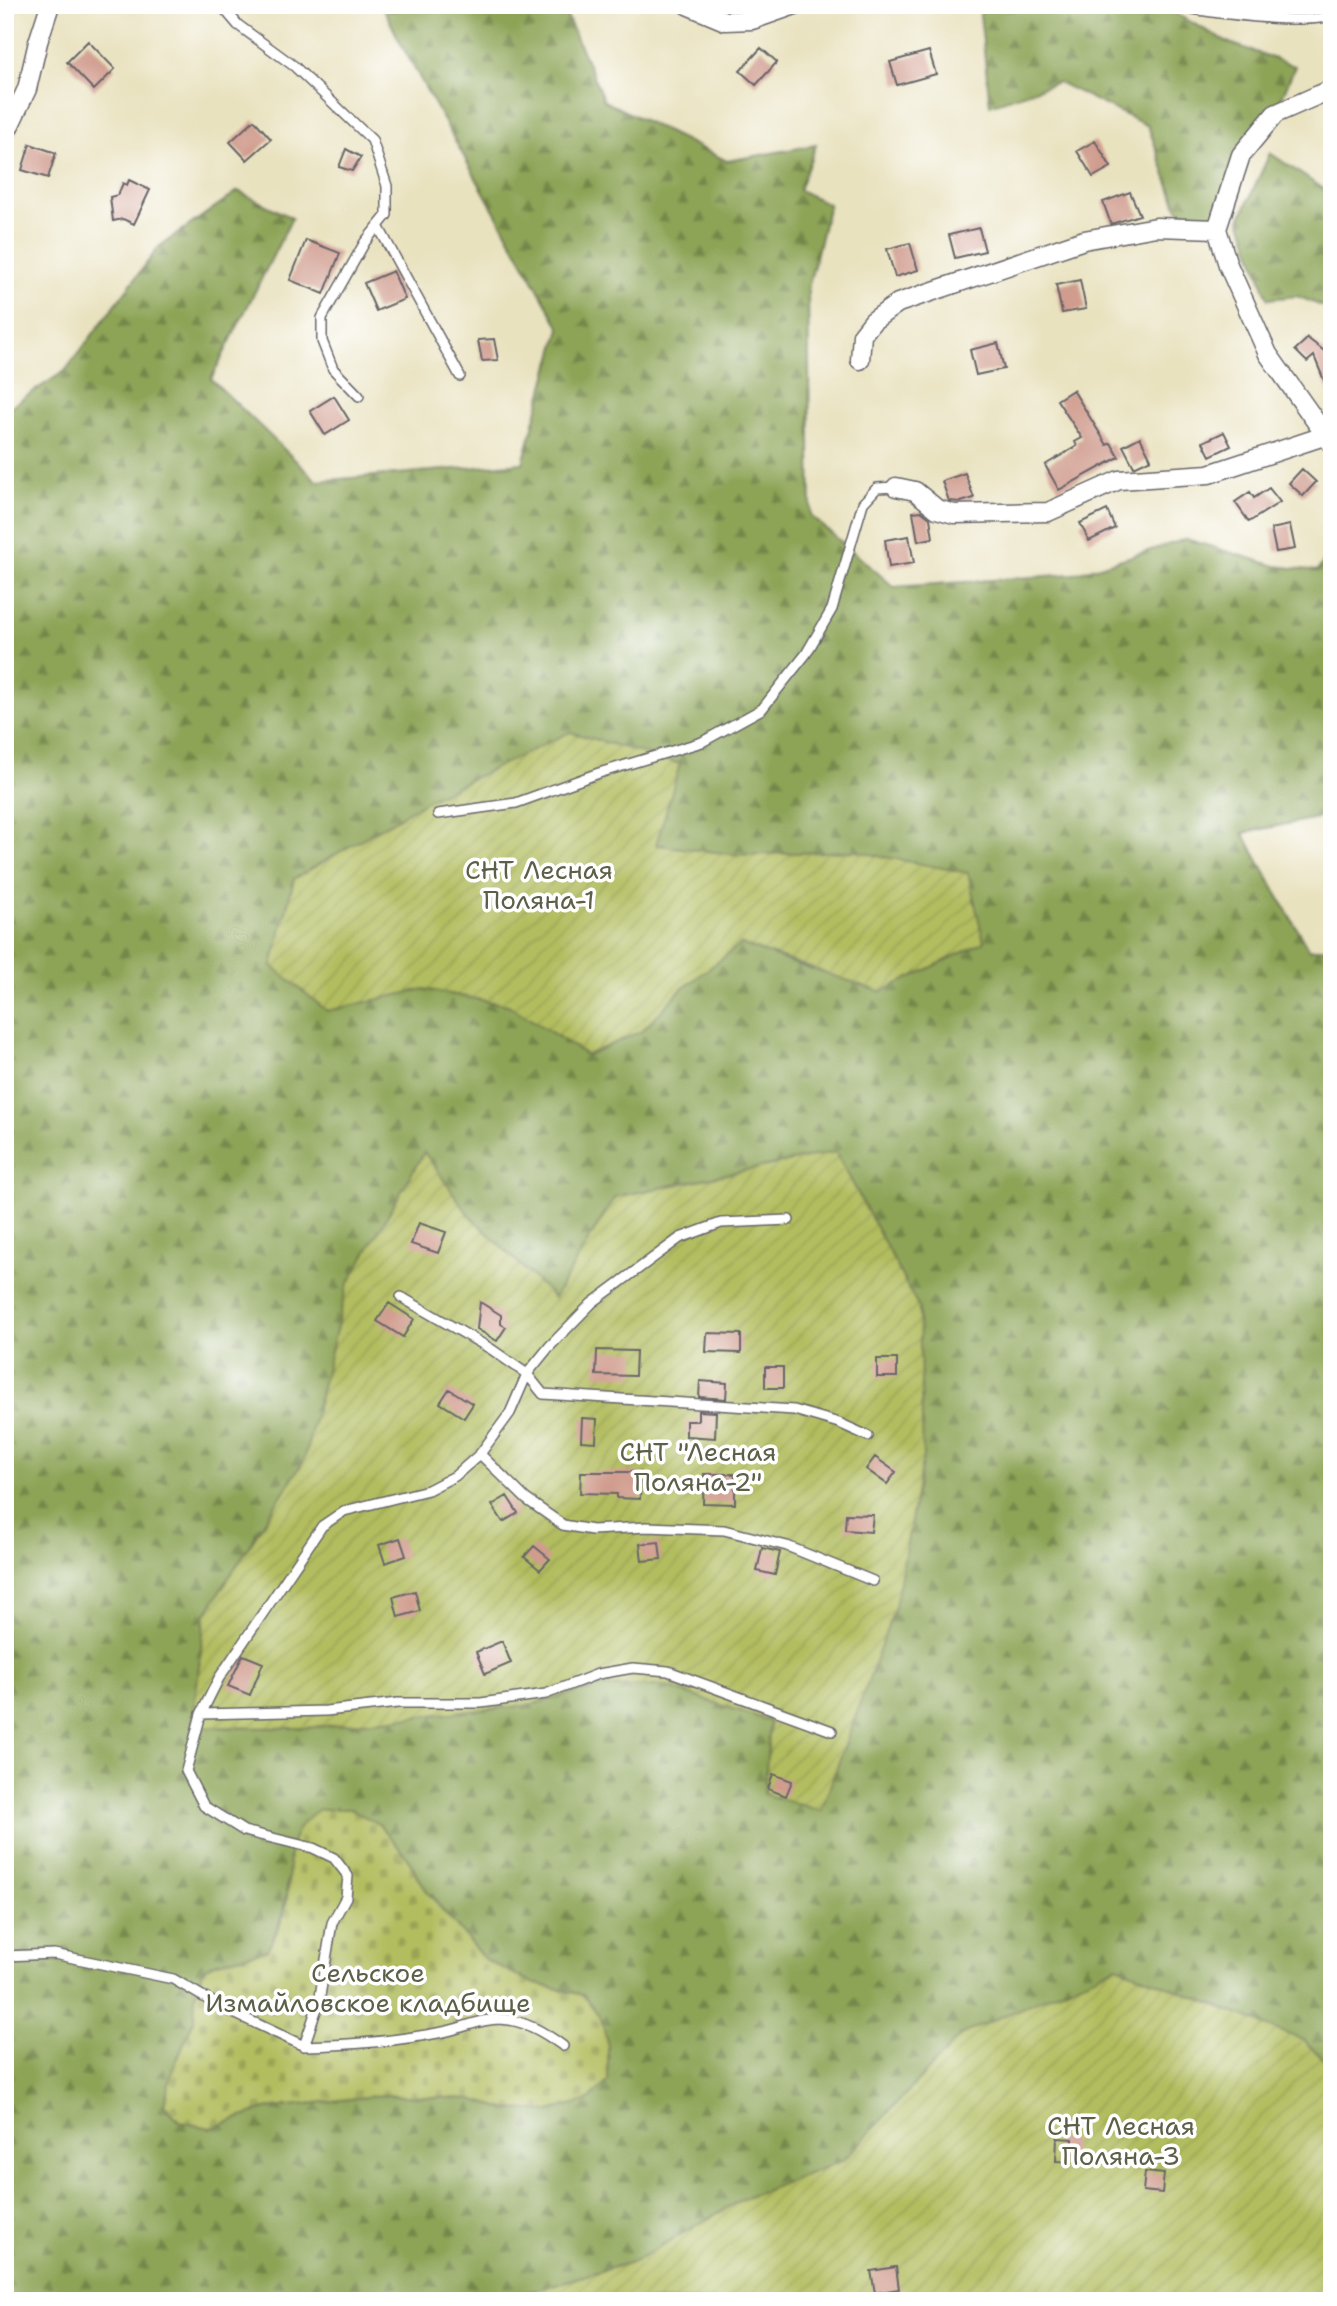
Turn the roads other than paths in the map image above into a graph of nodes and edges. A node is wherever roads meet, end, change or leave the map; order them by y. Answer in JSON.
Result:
{"nodes":[{"id":1,"x":50,"y":5,"type":"edge"},
{"id":2,"x":221,"y":5,"type":"edge"},
{"id":3,"x":687,"y":5,"type":"edge"},
{"id":4,"x":795,"y":5,"type":"edge"},
{"id":5,"x":1174,"y":5,"type":"edge"},
{"id":6,"x":1332,"y":15,"type":"edge"},
{"id":7,"x":1332,"y":89,"type":"edge"},
{"id":8,"x":5,"y":135,"type":"edge"},
{"id":9,"x":378,"y":226,"type":"junction"},
{"id":10,"x":1217,"y":229,"type":"junction"},
{"id":11,"x":860,"y":360,"type":"dead end"},
{"id":12,"x":460,"y":376,"type":"dead end"},
{"id":13,"x":359,"y":397,"type":"dead end"},
{"id":14,"x":1328,"y":440,"type":"edge"},
{"id":15,"x":896,"y":487,"type":"joint"},
{"id":16,"x":438,"y":814,"type":"dead end"},
{"id":17,"x":789,"y":1220,"type":"dead end"},
{"id":18,"x":401,"y":1297,"type":"dead end"},
{"id":19,"x":527,"y":1374,"type":"junction"},
{"id":20,"x":868,"y":1436,"type":"dead end"},
{"id":21,"x":480,"y":1454,"type":"junction"},
{"id":22,"x":873,"y":1581,"type":"dead end"},
{"id":23,"x":201,"y":1714,"type":"junction"},
{"id":24,"x":832,"y":1731,"type":"dead end"},
{"id":25,"x":5,"y":1956,"type":"edge"},
{"id":26,"x":304,"y":2046,"type":"junction"},
{"id":27,"x":563,"y":2046,"type":"dead end"}],
"edges":[{"from":1,"to":8,"type":"street"},
{"from":2,"to":9,"type":"lane"},
{"from":3,"to":4,"type":"street"},
{"from":5,"to":6,"type":"lane"},
{"from":7,"to":10,"type":"street"},
{"from":9,"to":12,"type":"lane"},
{"from":9,"to":13,"type":"lane"},
{"from":10,"to":11,"type":"street"},
{"from":10,"to":14,"type":"street"},
{"from":14,"to":15,"type":"street"},
{"from":15,"to":16,"type":"lane"},
{"from":17,"to":19,"type":"lane"},
{"from":18,"to":19,"type":"lane"},
{"from":19,"to":20,"type":"lane"},
{"from":19,"to":21,"type":"lane"},
{"from":21,"to":22,"type":"lane"},
{"from":21,"to":23,"type":"lane"},
{"from":23,"to":24,"type":"lane"},
{"from":23,"to":26,"type":"lane"},
{"from":25,"to":26,"type":"lane"},
{"from":26,"to":27,"type":"lane"}]}
